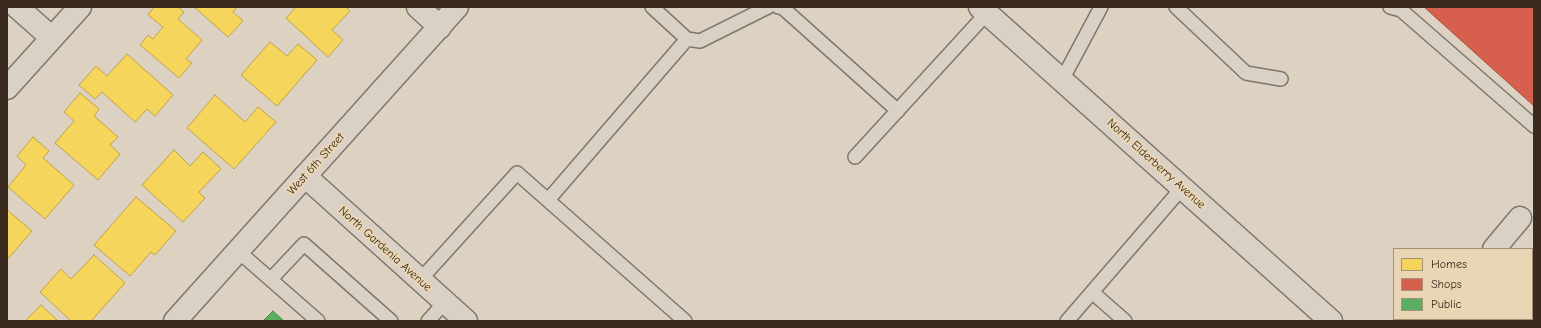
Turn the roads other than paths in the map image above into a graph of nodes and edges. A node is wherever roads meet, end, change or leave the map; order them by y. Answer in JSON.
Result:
{"nodes":[{"id":1,"x":16,"y":7,"type":"edge"},
{"id":2,"x":80,"y":7,"type":"edge"},
{"id":3,"x":418,"y":7,"type":"edge"},
{"id":4,"x":457,"y":7,"type":"edge"},
{"id":5,"x":652,"y":7,"type":"edge"},
{"id":6,"x":768,"y":7,"type":"edge"},
{"id":7,"x":778,"y":7,"type":"edge"},
{"id":8,"x":1100,"y":7,"type":"edge"},
{"id":9,"x":1176,"y":7,"type":"edge"},
{"id":10,"x":1390,"y":7,"type":"edge"},
{"id":11,"x":984,"y":10,"type":"edge"},
{"id":12,"x":440,"y":27,"type":"junction"},
{"id":13,"x":52,"y":38,"type":"junction"},
{"id":14,"x":687,"y":40,"type":"junction"},
{"id":15,"x":1281,"y":79,"type":"dead end"},
{"id":16,"x":1062,"y":80,"type":"junction"},
{"id":17,"x":7,"y":88,"type":"edge"},
{"id":18,"x":898,"y":111,"type":"junction"},
{"id":19,"x":1534,"y":126,"type":"edge"},
{"id":20,"x":855,"y":157,"type":"dead end"},
{"id":21,"x":305,"y":176,"type":"junction"},
{"id":22,"x":1182,"y":188,"type":"junction"},
{"id":23,"x":548,"y":200,"type":"junction"},
{"id":24,"x":1520,"y":218,"type":"dead end"},
{"id":25,"x":1495,"y":248,"type":"edge"},
{"id":26,"x":238,"y":251,"type":"junction"},
{"id":27,"x":271,"y":279,"type":"junction"},
{"id":28,"x":420,"y":280,"type":"junction"},
{"id":29,"x":1092,"y":292,"type":"junction"},
{"id":30,"x":445,"y":302,"type":"junction"},
{"id":31,"x":175,"y":321,"type":"edge"},
{"id":32,"x":318,"y":321,"type":"edge"},
{"id":33,"x":391,"y":321,"type":"edge"},
{"id":34,"x":428,"y":321,"type":"edge"},
{"id":35,"x":466,"y":321,"type":"edge"},
{"id":36,"x":685,"y":321,"type":"edge"},
{"id":37,"x":1067,"y":321,"type":"edge"},
{"id":38,"x":1125,"y":321,"type":"edge"},
{"id":39,"x":1331,"y":321,"type":"edge"}],
"edges":[{"from":1,"to":13,"type":"street"},
{"from":2,"to":13,"type":"street"},
{"from":3,"to":12,"type":"street"},
{"from":4,"to":12,"type":"street","name":"West 6th Street"},
{"from":5,"to":14,"type":"lane"},
{"from":6,"to":14,"type":"lane"},
{"from":7,"to":18,"type":"lane"},
{"from":8,"to":16,"type":"lane"},
{"from":9,"to":15,"type":"lane"},
{"from":10,"to":19,"type":"lane"},
{"from":11,"to":16,"type":"street","name":"North Elderberry Avenue"},
{"from":11,"to":18,"type":"lane"},
{"from":12,"to":21,"type":"street","name":"West 6th Street"},
{"from":13,"to":17,"type":"street"},
{"from":14,"to":23,"type":"lane"},
{"from":16,"to":22,"type":"street","name":"North Elderberry Avenue"},
{"from":18,"to":20,"type":"lane"},
{"from":21,"to":26,"type":"street","name":"West 6th Street"},
{"from":21,"to":28,"type":"street","name":"North Gardenia Avenue"},
{"from":22,"to":29,"type":"lane"},
{"from":22,"to":39,"type":"street","name":"North Elderberry Avenue"},
{"from":23,"to":28,"type":"lane"},
{"from":23,"to":36,"type":"lane"},
{"from":24,"to":25,"type":"street"},
{"from":26,"to":27,"type":"lane"},
{"from":26,"to":31,"type":"street","name":"West 6th Street"},
{"from":27,"to":32,"type":"lane"},
{"from":27,"to":33,"type":"lane"},
{"from":28,"to":30,"type":"street","name":"North Gardenia Avenue"},
{"from":29,"to":37,"type":"lane"},
{"from":29,"to":38,"type":"lane"},
{"from":30,"to":34,"type":"lane"},
{"from":30,"to":35,"type":"street","name":"North Gardenia Avenue"}]}
